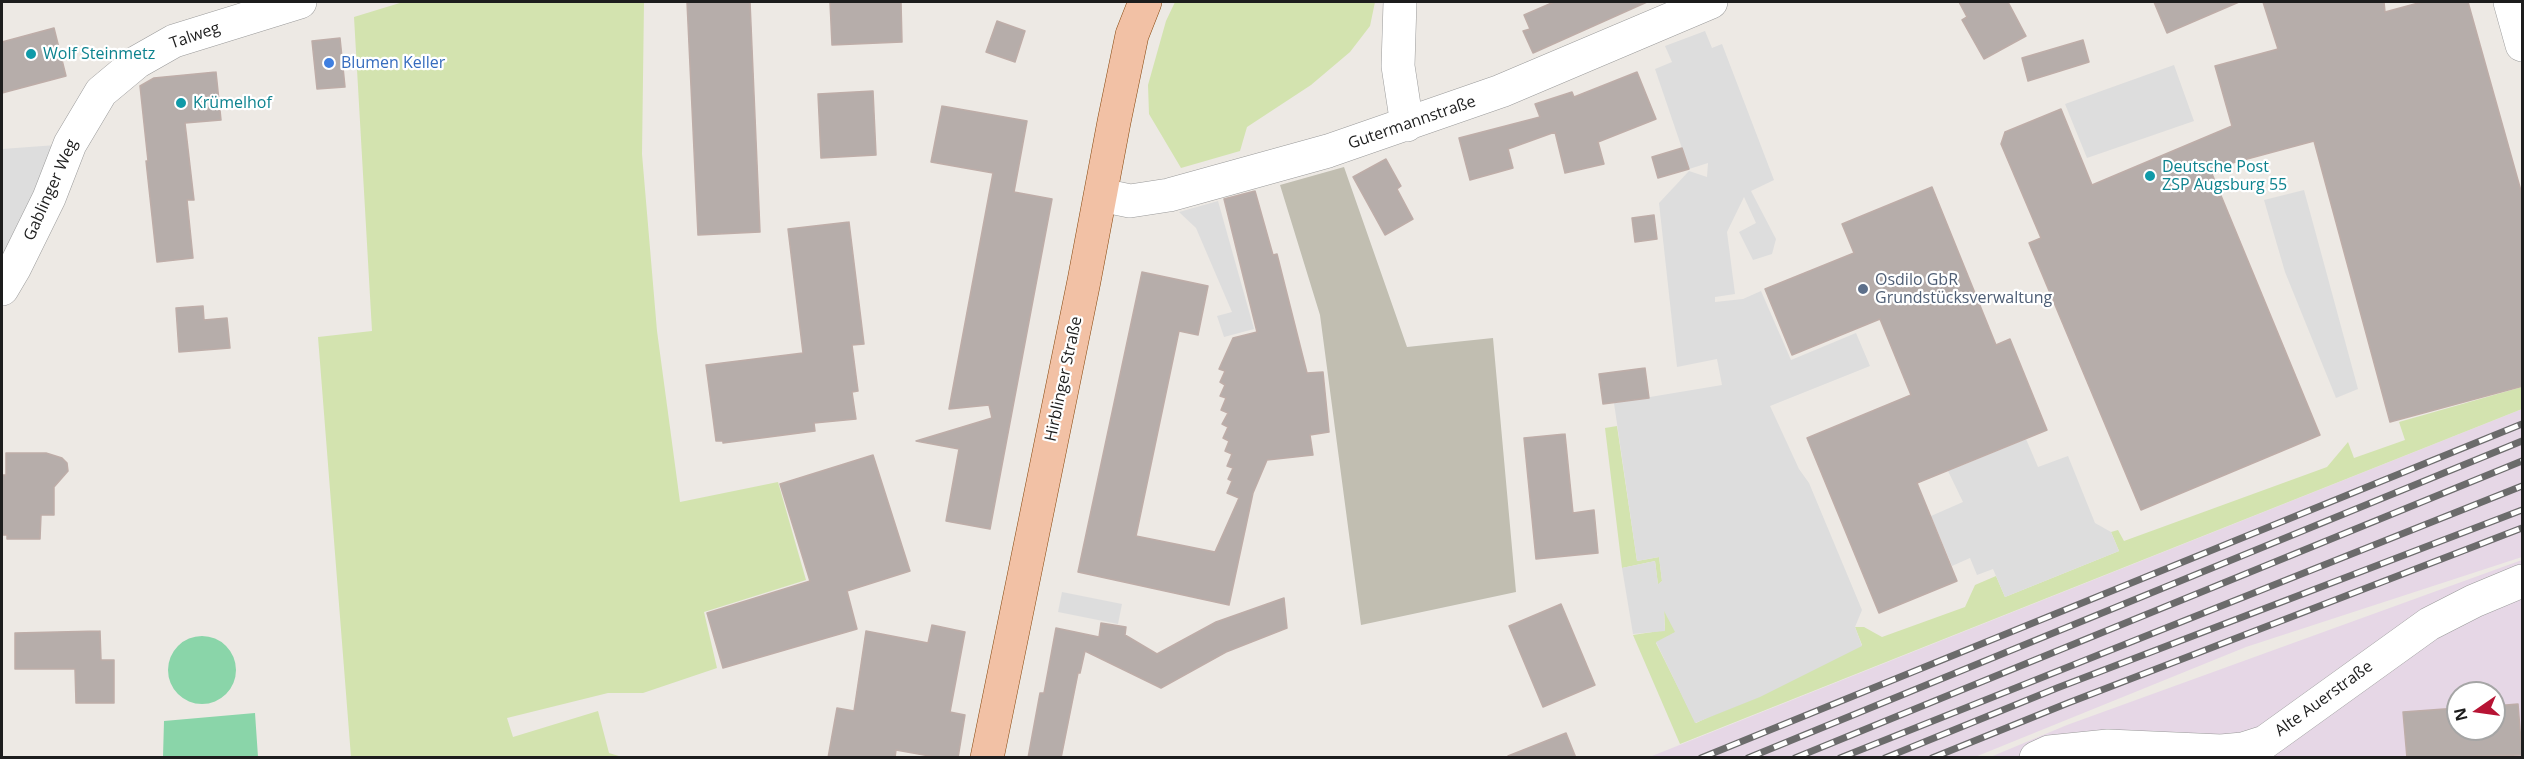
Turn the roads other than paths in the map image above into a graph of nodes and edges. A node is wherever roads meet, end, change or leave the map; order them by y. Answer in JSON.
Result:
{"nodes":[{"id":1,"x":300,"y":2,"type":"edge"},
{"id":2,"x":1145,"y":2,"type":"edge"},
{"id":3,"x":1400,"y":2,"type":"edge"},
{"id":4,"x":1711,"y":2,"type":"edge"},
{"id":5,"x":2510,"y":2,"type":"edge"},
{"id":6,"x":2523,"y":45,"type":"edge"},
{"id":7,"x":101,"y":92,"type":"joint"},
{"id":8,"x":1407,"y":125,"type":"junction"},
{"id":9,"x":1101,"y":195,"type":"junction"},
{"id":10,"x":2,"y":289,"type":"edge"},
{"id":11,"x":2523,"y":581,"type":"edge"},
{"id":12,"x":987,"y":758,"type":"edge"},
{"id":13,"x":2036,"y":758,"type":"edge"}],
"edges":[{"from":1,"to":7,"type":"street","name":"Talweg"},
{"from":2,"to":9,"type":"main road","name":"Hirblinger Straße"},
{"from":3,"to":8,"type":"street"},
{"from":4,"to":8,"type":"street","name":"Gutermannstraße"},
{"from":5,"to":6,"type":"street"},
{"from":7,"to":10,"type":"street","name":"Gablinger Weg"},
{"from":8,"to":9,"type":"street","name":"Gutermannstraße"},
{"from":9,"to":12,"type":"main road","name":"Hirblinger Straße"},
{"from":11,"to":13,"type":"street","name":"Alte Auerstraße"}]}
